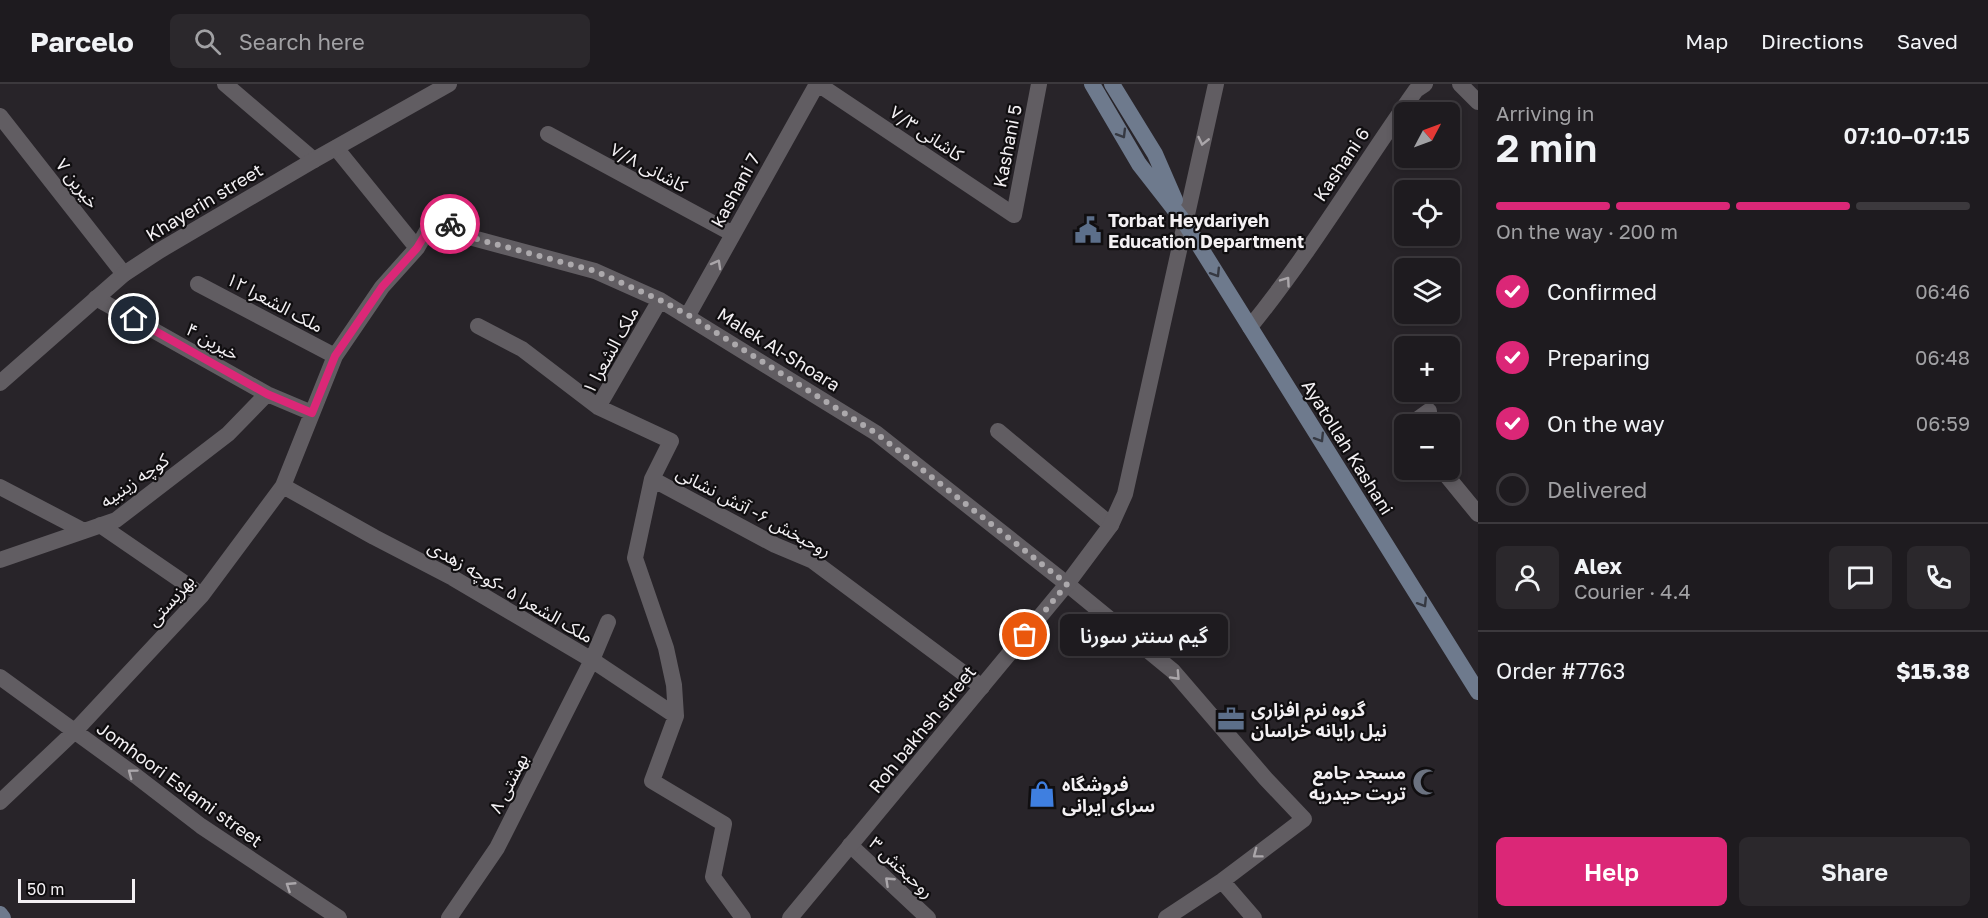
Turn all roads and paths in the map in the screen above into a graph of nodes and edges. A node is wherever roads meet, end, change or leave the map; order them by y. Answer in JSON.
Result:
{"nodes":[{"id":1,"x":225,"y":84,"type":"edge"},
{"id":2,"x":449,"y":84,"type":"edge"},
{"id":3,"x":817,"y":84,"type":"edge"},
{"id":4,"x":1039,"y":84,"type":"edge"},
{"id":5,"x":1092,"y":84,"type":"edge"},
{"id":6,"x":1112,"y":84,"type":"edge"},
{"id":7,"x":1216,"y":84,"type":"edge"},
{"id":8,"x":1425,"y":84,"type":"edge"},
{"id":9,"x":1460,"y":84,"type":"edge"},
{"id":10,"x":1478,"y":102,"type":"edge"},
{"id":11,"x":0,"y":116,"type":"edge"},
{"id":12,"x":548,"y":134,"type":"dead end"},
{"id":13,"x":336,"y":148,"type":"junction"},
{"id":14,"x":314,"y":160,"type":"junction"},
{"id":15,"x":440,"y":210,"type":"joint"},
{"id":16,"x":1014,"y":215,"type":"joint"},
{"id":17,"x":1185,"y":223,"type":"junction"},
{"id":18,"x":733,"y":234,"type":"junction"},
{"id":19,"x":417,"y":248,"type":"junction"},
{"id":20,"x":124,"y":274,"type":"junction"},
{"id":21,"x":198,"y":284,"type":"dead end"},
{"id":22,"x":96,"y":298,"type":"junction"},
{"id":23,"x":660,"y":300,"type":"junction"},
{"id":24,"x":688,"y":315,"type":"junction"},
{"id":25,"x":478,"y":326,"type":"dead end"},
{"id":26,"x":1250,"y":327,"type":"junction"},
{"id":27,"x":335,"y":356,"type":"junction"},
{"id":28,"x":0,"y":383,"type":"edge"},
{"id":29,"x":267,"y":394,"type":"junction"},
{"id":30,"x":598,"y":407,"type":"junction"},
{"id":31,"x":1430,"y":411,"type":"dead end"},
{"id":32,"x":312,"y":413,"type":"junction"},
{"id":33,"x":1426,"y":414,"type":"edge"},
{"id":34,"x":998,"y":431,"type":"dead end"},
{"id":35,"x":652,"y":479,"type":"junction"},
{"id":36,"x":1450,"y":480,"type":"edge"},
{"id":37,"x":283,"y":486,"type":"junction"},
{"id":38,"x":0,"y":487,"type":"edge"},
{"id":39,"x":1478,"y":514,"type":"edge"},
{"id":40,"x":1111,"y":525,"type":"junction"},
{"id":41,"x":92,"y":528,"type":"junction"},
{"id":42,"x":0,"y":560,"type":"edge"},
{"id":43,"x":1067,"y":584,"type":"junction"},
{"id":44,"x":202,"y":595,"type":"junction"},
{"id":45,"x":608,"y":622,"type":"dead end"},
{"id":46,"x":592,"y":660,"type":"junction"},
{"id":47,"x":0,"y":677,"type":"edge"},
{"id":48,"x":982,"y":687,"type":"junction"},
{"id":49,"x":1478,"y":692,"type":"edge"},
{"id":50,"x":676,"y":716,"type":"junction"},
{"id":51,"x":75,"y":731,"type":"junction"},
{"id":52,"x":0,"y":802,"type":"edge"},
{"id":53,"x":850,"y":845,"type":"junction"},
{"id":54,"x":1222,"y":880,"type":"junction"},
{"id":55,"x":0,"y":914,"type":"edge"},
{"id":56,"x":3,"y":918,"type":"edge"},
{"id":57,"x":339,"y":918,"type":"edge"},
{"id":58,"x":449,"y":918,"type":"edge"},
{"id":59,"x":743,"y":918,"type":"edge"},
{"id":60,"x":790,"y":918,"type":"edge"},
{"id":61,"x":928,"y":918,"type":"edge"},
{"id":62,"x":1166,"y":918,"type":"edge"},
{"id":63,"x":1254,"y":918,"type":"edge"}],
"edges":[{"from":1,"to":14,"type":"street"},
{"from":2,"to":13,"type":"street","name":"Khayerin street"},
{"from":3,"to":16,"type":"street","name":"کاشانی ۷/۳"},
{"from":3,"to":18,"type":"street","name":"kashani 7"},
{"from":4,"to":16,"type":"street","name":"Kashani 5"},
{"from":5,"to":17,"type":"main road","name":"Ayatollah Kashani","one_way":true},
{"from":6,"to":17,"type":"main road","name":"Ayatollah Kashani"},
{"from":7,"to":17,"type":"street","name":"Roh bakhsh street","one_way":true},
{"from":26,"to":8,"type":"street","name":"Kashani 6","one_way":true},
{"from":9,"to":10,"type":"street"},
{"from":11,"to":20,"type":"street","name":"خیرین ۷"},
{"from":12,"to":18,"type":"street","name":"کاشانی ۷/۸"},
{"from":13,"to":14,"type":"street","name":"Khayerin street"},
{"from":13,"to":19,"type":"street"},
{"from":14,"to":20,"type":"street","name":"Khayerin street"},
{"from":15,"to":19,"type":"street","name":"بهزیستی"},
{"from":15,"to":23,"type":"street","name":"Malek Al-Shoara"},
{"from":17,"to":26,"type":"main road","name":"Ayatollah Kashani","one_way":true},
{"from":17,"to":40,"type":"street","name":"Roh bakhsh street"},
{"from":24,"to":18,"type":"street","name":"kashani 7","one_way":true},
{"from":19,"to":27,"type":"street","name":"بهزیستی"},
{"from":20,"to":22,"type":"street","name":"Khayerin street"},
{"from":21,"to":27,"type":"street","name":"ملک الشعرا ۱۲"},
{"from":22,"to":28,"type":"street","name":"Khayerin street"},
{"from":22,"to":29,"type":"street","name":"خیرین ۴"},
{"from":23,"to":24,"type":"street","name":"Malek Al-Shoara"},
{"from":23,"to":30,"type":"street","name":"ملک الشعرا ۱"},
{"from":24,"to":43,"type":"street","name":"Malek Al-Shoara"},
{"from":25,"to":30,"type":"street"},
{"from":26,"to":49,"type":"main road","name":"Ayatollah Kashani","one_way":true},
{"from":27,"to":32,"type":"street","name":"بهزیستی"},
{"from":29,"to":32,"type":"street","name":"خیرین ۴"},
{"from":29,"to":41,"type":"street","name":"کوچه زینبیه"},
{"from":30,"to":35,"type":"street","name":"ملک الشعرا ۱"},
{"from":31,"to":33,"type":"street"},
{"from":32,"to":37,"type":"street","name":"بهزیستی"},
{"from":34,"to":40,"type":"street"},
{"from":35,"to":48,"type":"street","name":"روحبخش ۶- آتش نشانی"},
{"from":35,"to":50,"type":"street"},
{"from":36,"to":39,"type":"street"},
{"from":37,"to":44,"type":"street","name":"بهزیستی"},
{"from":37,"to":46,"type":"street","name":"ملک الشعرا ۵ -کوچه زهدی"},
{"from":38,"to":41,"type":"street"},
{"from":40,"to":43,"type":"street","name":"Roh bakhsh street"},
{"from":41,"to":42,"type":"street","name":"کوچه زینبیه"},
{"from":41,"to":44,"type":"street"},
{"from":43,"to":48,"type":"street","name":"Roh bakhsh street"},
{"from":43,"to":54,"type":"street","name":"Malek Al-Shoara","one_way":true},
{"from":44,"to":51,"type":"street","name":"بهزیستی"},
{"from":45,"to":46,"type":"street","name":"ملک الشعرا ۵ -کوچه زهدی"},
{"from":46,"to":50,"type":"street"},
{"from":46,"to":58,"type":"street","name":"بهشتی ۸"},
{"from":47,"to":51,"type":"street","name":"Jomhoori Eslami street"},
{"from":48,"to":53,"type":"street","name":"Roh bakhsh street"},
{"from":50,"to":59,"type":"street"},
{"from":51,"to":52,"type":"street","name":"بهزیستی"},
{"from":57,"to":51,"type":"street","name":"Jomhoori Eslami street","one_way":true},
{"from":53,"to":60,"type":"street","name":"Roh bakhsh street"},
{"from":61,"to":53,"type":"street","name":"روحبخش ۳","one_way":true},
{"from":54,"to":62,"type":"street"},
{"from":54,"to":63,"type":"street"},
{"from":55,"to":56,"type":"main road"}]}
